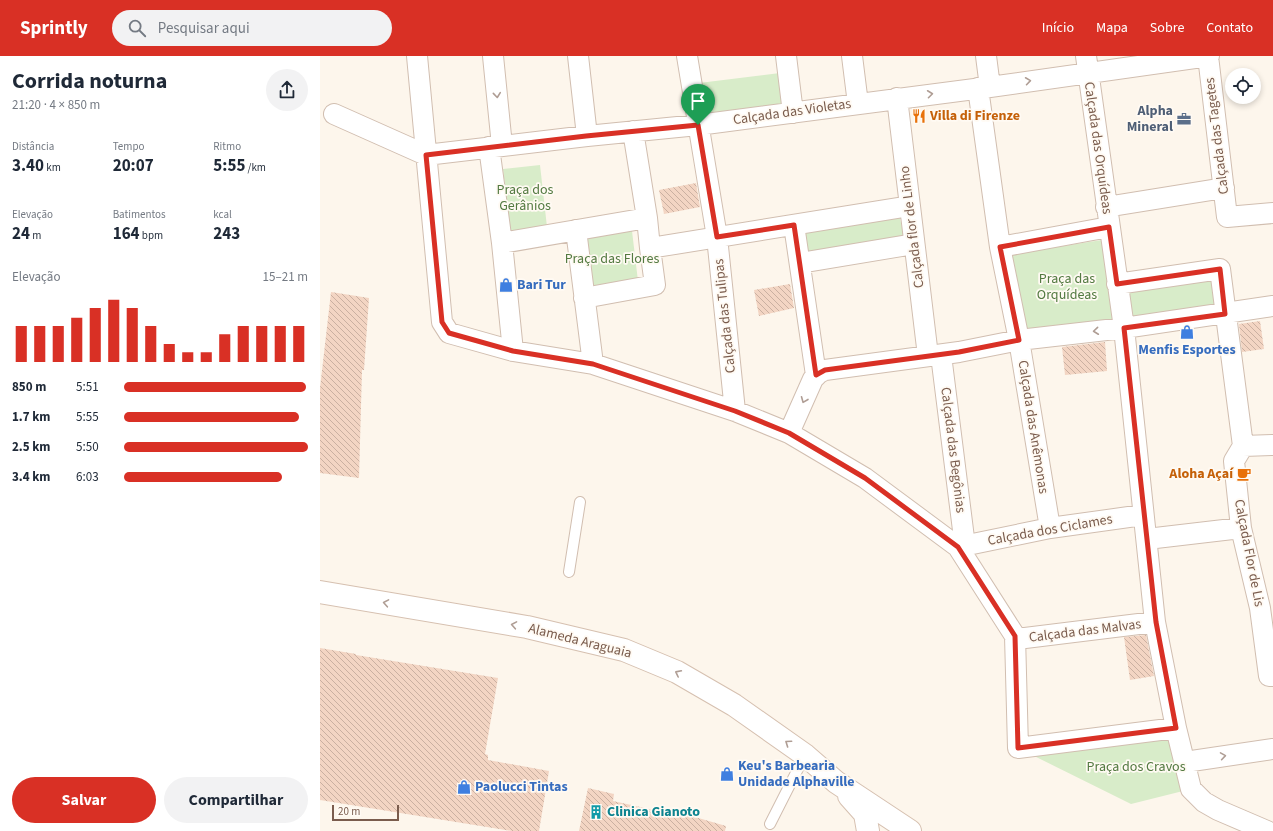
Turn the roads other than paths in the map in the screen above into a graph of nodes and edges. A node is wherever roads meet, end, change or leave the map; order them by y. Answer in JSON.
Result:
{"nodes":[{"id":1,"x":417,"y":56,"type":"edge"},
{"id":2,"x":492,"y":56,"type":"edge"},
{"id":3,"x":578,"y":56,"type":"edge"},
{"id":4,"x":687,"y":56,"type":"edge"},
{"id":5,"x":786,"y":56,"type":"edge"},
{"id":6,"x":852,"y":56,"type":"edge"},
{"id":7,"x":986,"y":56,"type":"edge"},
{"id":8,"x":1208,"y":56,"type":"edge"},
{"id":9,"x":1087,"y":65,"type":"edge"},
{"id":10,"x":984,"y":87,"type":"junction"},
{"id":11,"x":897,"y":98,"type":"junction"},
{"id":12,"x":858,"y":104,"type":"junction"},
{"id":13,"x":793,"y":113,"type":"junction"},
{"id":14,"x":334,"y":114,"type":"dead end"},
{"id":15,"x":698,"y":125,"type":"junction"},
{"id":16,"x":633,"y":131,"type":"junction"},
{"id":17,"x":586,"y":136,"type":"junction"},
{"id":18,"x":496,"y":146,"type":"junction"},
{"id":19,"x":426,"y":155,"type":"junction"},
{"id":20,"x":1224,"y":188,"type":"junction"},
{"id":21,"x":910,"y":206,"type":"junction"},
{"id":22,"x":1106,"y":207,"type":"junction"},
{"id":23,"x":1273,"y":213,"type":"edge"},
{"id":24,"x":647,"y":218,"type":"junction"},
{"id":25,"x":794,"y":225,"type":"junction"},
{"id":26,"x":1109,"y":227,"type":"junction"},
{"id":27,"x":576,"y":230,"type":"junction"},
{"id":28,"x":717,"y":237,"type":"junction"},
{"id":29,"x":502,"y":243,"type":"junction"},
{"id":30,"x":914,"y":244,"type":"junction"},
{"id":31,"x":1000,"y":247,"type":"junction"},
{"id":32,"x":650,"y":248,"type":"junction"},
{"id":33,"x":800,"y":264,"type":"junction"},
{"id":34,"x":1117,"y":284,"type":"junction"},
{"id":35,"x":584,"y":298,"type":"junction"},
{"id":36,"x":1273,"y":306,"type":"edge"},
{"id":37,"x":1225,"y":314,"type":"junction"},
{"id":38,"x":1124,"y":328,"type":"junction"},
{"id":39,"x":1019,"y":340,"type":"junction"},
{"id":40,"x":513,"y":351,"type":"junction"},
{"id":41,"x":934,"y":355,"type":"junction"},
{"id":42,"x":593,"y":364,"type":"junction"},
{"id":43,"x":816,"y":375,"type":"junction"},
{"id":44,"x":735,"y":411,"type":"junction"},
{"id":45,"x":789,"y":433,"type":"junction"},
{"id":46,"x":1273,"y":445,"type":"edge"},
{"id":47,"x":1243,"y":446,"type":"junction"},
{"id":48,"x":580,"y":502,"type":"dead end"},
{"id":49,"x":1144,"y":515,"type":"junction"},
{"id":50,"x":1050,"y":528,"type":"junction"},
{"id":51,"x":1241,"y":528,"type":"junction"},
{"id":52,"x":1147,"y":539,"type":"junction"},
{"id":53,"x":961,"y":546,"type":"junction"},
{"id":54,"x":569,"y":572,"type":"dead end"},
{"id":55,"x":320,"y":592,"type":"edge"},
{"id":56,"x":1266,"y":607,"type":"edge"},
{"id":57,"x":1156,"y":622,"type":"junction"},
{"id":58,"x":1015,"y":636,"type":"junction"},
{"id":59,"x":1271,"y":676,"type":"edge"},
{"id":60,"x":1176,"y":728,"type":"junction"},
{"id":61,"x":1273,"y":749,"type":"edge"},
{"id":62,"x":805,"y":755,"type":"junction"},
{"id":63,"x":1185,"y":762,"type":"junction"},
{"id":64,"x":836,"y":782,"type":"junction"},
{"id":65,"x":770,"y":824,"type":"dead end"},
{"id":66,"x":868,"y":831,"type":"edge"},
{"id":67,"x":910,"y":831,"type":"edge"},
{"id":68,"x":1267,"y":831,"type":"edge"}],
"edges":[{"from":1,"to":19,"type":"street"},
{"from":2,"to":18,"type":"street","one_way":true},
{"from":3,"to":17,"type":"street"},
{"from":4,"to":15,"type":"street","name":"Calçada das Tulipas"},
{"from":5,"to":13,"type":"street"},
{"from":6,"to":12,"type":"street"},
{"from":7,"to":10,"type":"street","name":"Calçada das Anêmonas"},
{"from":8,"to":9,"type":"street","name":"Calçada das Violetas"},
{"from":8,"to":20,"type":"street","name":"Calçada das Tagetes"},
{"from":10,"to":9,"type":"street","name":"Calçada das Violetas","one_way":true},
{"from":9,"to":22,"type":"street","name":"Calçada das Orquídeas"},
{"from":11,"to":10,"type":"street","name":"Calçada das Violetas","one_way":true},
{"from":10,"to":31,"type":"street","name":"Calçada das Anêmonas"},
{"from":11,"to":12,"type":"street","name":"Calçada das Violetas"},
{"from":11,"to":21,"type":"street","name":"Calçada flor de Linho"},
{"from":12,"to":13,"type":"street","name":"Calçada das Violetas"},
{"from":13,"to":15,"type":"street","name":"Calçada das Violetas"},
{"from":14,"to":19,"type":"street"},
{"from":15,"to":16,"type":"street","name":"Calçada das Violetas"},
{"from":15,"to":28,"type":"street","name":"Calçada das Tulipas"},
{"from":16,"to":17,"type":"street","name":"Calçada das Violetas"},
{"from":16,"to":24,"type":"street"},
{"from":17,"to":18,"type":"street","name":"Calçada das Violetas"},
{"from":18,"to":19,"type":"street","name":"Calçada das Violetas"},
{"from":18,"to":29,"type":"street"},
{"from":19,"to":40,"type":"street"},
{"from":20,"to":22,"type":"street"},
{"from":20,"to":23,"type":"street","name":"Calçada das Tagetes"},
{"from":21,"to":25,"type":"street"},
{"from":21,"to":30,"type":"street","name":"Calçada flor de Linho"},
{"from":22,"to":26,"type":"street","name":"Calçada das Orquídeas"},
{"from":24,"to":27,"type":"street"},
{"from":24,"to":32,"type":"street"},
{"from":25,"to":28,"type":"street"},
{"from":25,"to":33,"type":"street"},
{"from":26,"to":31,"type":"street"},
{"from":26,"to":34,"type":"street","name":"Calçada das Orquídeas"},
{"from":27,"to":29,"type":"street"},
{"from":27,"to":35,"type":"street"},
{"from":28,"to":32,"type":"street"},
{"from":28,"to":44,"type":"street","name":"Calçada das Tulipas"},
{"from":29,"to":40,"type":"street"},
{"from":30,"to":33,"type":"street"},
{"from":30,"to":41,"type":"street","name":"Calçada flor de Linho"},
{"from":31,"to":39,"type":"street","name":"Calçada das Anêmonas"},
{"from":32,"to":35,"type":"street"},
{"from":33,"to":43,"type":"street"},
{"from":34,"to":37,"type":"street"},
{"from":34,"to":38,"type":"street","name":"Calçada das Orquídeas"},
{"from":35,"to":42,"type":"street"},
{"from":36,"to":37,"type":"street"},
{"from":37,"to":38,"type":"street"},
{"from":37,"to":47,"type":"street"},
{"from":38,"to":39,"type":"street","one_way":true},
{"from":38,"to":49,"type":"street","name":"Calçada das Orquídeas"},
{"from":39,"to":41,"type":"street"},
{"from":39,"to":50,"type":"street","name":"Calçada das Anêmonas"},
{"from":40,"to":42,"type":"street"},
{"from":41,"to":43,"type":"street"},
{"from":41,"to":53,"type":"street","name":"Calçada das Begônias"},
{"from":42,"to":44,"type":"street"},
{"from":43,"to":45,"type":"street","one_way":true},
{"from":44,"to":45,"type":"street"},
{"from":45,"to":53,"type":"street"},
{"from":46,"to":47,"type":"street"},
{"from":47,"to":51,"type":"street","name":"Calçada Flor de Lis"},
{"from":48,"to":54,"type":"lane"},
{"from":49,"to":50,"type":"street","name":"Calçada dos Ciclames"},
{"from":49,"to":52,"type":"street","name":"Calçada das Orquídeas"},
{"from":50,"to":53,"type":"street","name":"Calçada dos Ciclames"},
{"from":51,"to":52,"type":"street"},
{"from":51,"to":56,"type":"street","name":"Calçada Flor de Lis"},
{"from":52,"to":57,"type":"street","name":"Calçada das Orquídeas"},
{"from":53,"to":58,"type":"street"},
{"from":62,"to":55,"type":"main road","name":"Alameda Araguaia","one_way":true},
{"from":56,"to":59,"type":"street","name":"Calçada Flor de Lis"},
{"from":57,"to":58,"type":"street","name":"Calçada das Malvas"},
{"from":57,"to":60,"type":"street","name":"Calçada das Orquídeas"},
{"from":58,"to":60,"type":"street"},
{"from":60,"to":63,"type":"street","name":"Calçada das Orquídeas"},
{"from":63,"to":61,"type":"street","one_way":true},
{"from":62,"to":64,"type":"main road","name":"Alameda Araguaia"},
{"from":62,"to":65,"type":"lane"},
{"from":63,"to":68,"type":"street","name":"Calçada das Orquídeas"},
{"from":64,"to":66,"type":"main road"},
{"from":64,"to":67,"type":"main road","name":"Alameda Araguaia"}]}
